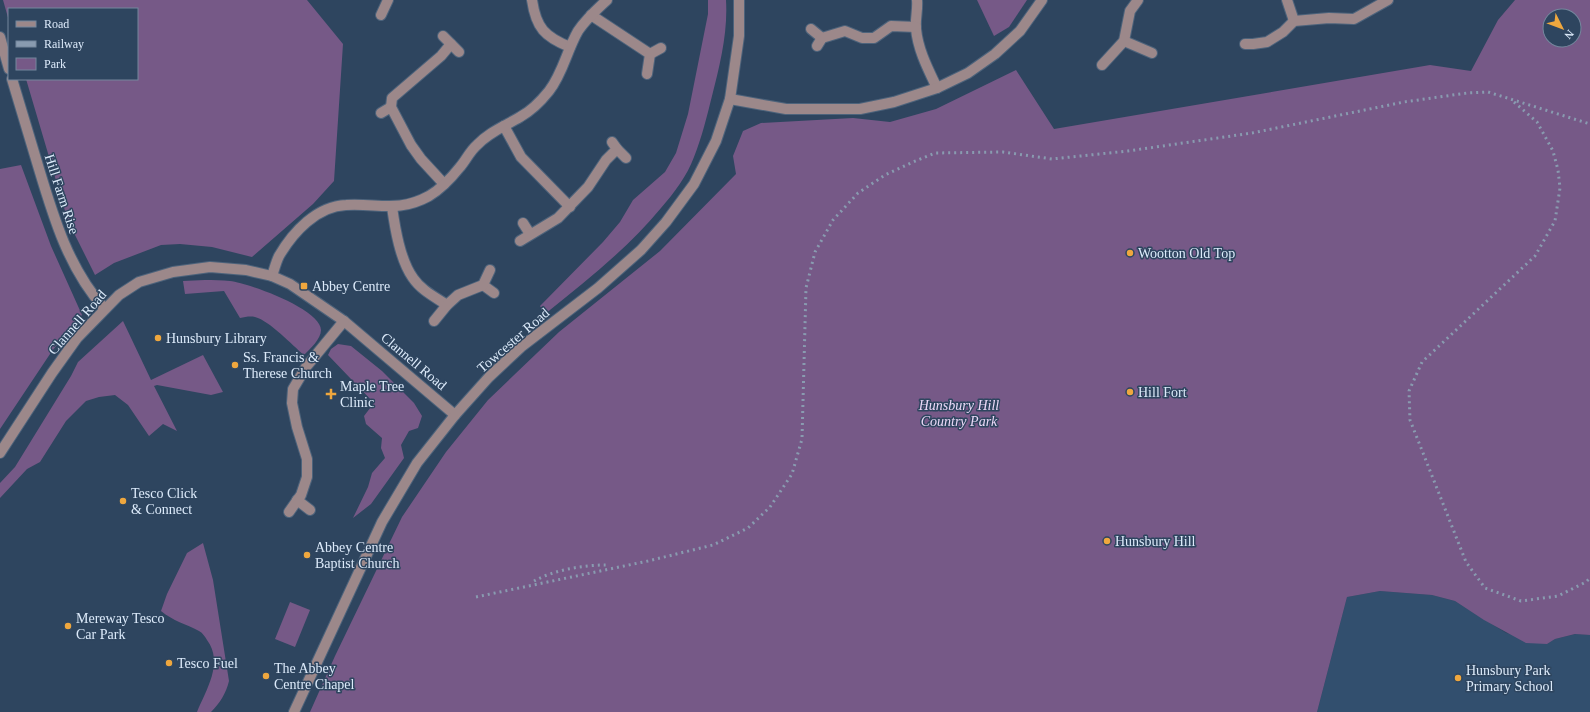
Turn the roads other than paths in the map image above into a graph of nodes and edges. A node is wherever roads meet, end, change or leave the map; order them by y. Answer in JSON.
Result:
{"nodes":[{"id":1,"x":388,"y":0,"type":"edge"},
{"id":2,"x":532,"y":0,"type":"edge"},
{"id":3,"x":607,"y":0,"type":"edge"},
{"id":4,"x":740,"y":0,"type":"edge"},
{"id":5,"x":917,"y":0,"type":"edge"},
{"id":6,"x":1042,"y":0,"type":"edge"},
{"id":7,"x":1138,"y":0,"type":"edge"},
{"id":8,"x":1287,"y":0,"type":"edge"},
{"id":9,"x":1388,"y":0,"type":"edge"},
{"id":10,"x":381,"y":15,"type":"dead end"},
{"id":11,"x":591,"y":15,"type":"junction"},
{"id":12,"x":1294,"y":21,"type":"junction"},
{"id":13,"x":916,"y":27,"type":"junction"},
{"id":14,"x":811,"y":29,"type":"dead end"},
{"id":15,"x":444,"y":36,"type":"dead end"},
{"id":16,"x":0,"y":37,"type":"edge"},
{"id":17,"x":1124,"y":41,"type":"junction"},
{"id":18,"x":451,"y":44,"type":"junction"},
{"id":19,"x":1246,"y":44,"type":"dead end"},
{"id":20,"x":570,"y":47,"type":"junction"},
{"id":21,"x":661,"y":48,"type":"dead end"},
{"id":22,"x":459,"y":52,"type":"dead end"},
{"id":23,"x":1152,"y":53,"type":"dead end"},
{"id":24,"x":650,"y":54,"type":"junction"},
{"id":25,"x":1102,"y":65,"type":"dead end"},
{"id":26,"x":6,"y":67,"type":"edge"},
{"id":27,"x":647,"y":74,"type":"dead end"},
{"id":28,"x":12,"y":80,"type":"edge"},
{"id":29,"x":937,"y":88,"type":"junction"},
{"id":30,"x":730,"y":99,"type":"junction"},
{"id":31,"x":391,"y":107,"type":"junction"},
{"id":32,"x":381,"y":113,"type":"dead end"},
{"id":33,"x":504,"y":126,"type":"junction"},
{"id":34,"x":626,"y":158,"type":"dead end"},
{"id":35,"x":444,"y":184,"type":"junction"},
{"id":36,"x":392,"y":207,"type":"junction"},
{"id":37,"x":570,"y":207,"type":"junction"},
{"id":38,"x":523,"y":222,"type":"dead end"},
{"id":39,"x":530,"y":234,"type":"junction"},
{"id":40,"x":520,"y":241,"type":"dead end"},
{"id":41,"x":490,"y":270,"type":"dead end"},
{"id":42,"x":272,"y":276,"type":"junction"},
{"id":43,"x":483,"y":285,"type":"junction"},
{"id":44,"x":494,"y":293,"type":"dead end"},
{"id":45,"x":447,"y":305,"type":"junction"},
{"id":46,"x":104,"y":308,"type":"junction"},
{"id":47,"x":434,"y":320,"type":"dead end"},
{"id":48,"x":344,"y":321,"type":"junction"},
{"id":49,"x":455,"y":415,"type":"junction"},
{"id":50,"x":0,"y":453,"type":"edge"},
{"id":51,"x":297,"y":500,"type":"junction"},
{"id":52,"x":310,"y":510,"type":"dead end"},
{"id":53,"x":289,"y":512,"type":"dead end"},
{"id":54,"x":294,"y":712,"type":"edge"}],
"edges":[{"from":1,"to":10,"type":"street"},
{"from":2,"to":20,"type":"street"},
{"from":3,"to":11,"type":"street"},
{"from":4,"to":30,"type":"street","name":"Towcester Road"},
{"from":5,"to":13,"type":"street"},
{"from":6,"to":29,"type":"street"},
{"from":7,"to":17,"type":"street"},
{"from":8,"to":12,"type":"street"},
{"from":9,"to":12,"type":"street"},
{"from":11,"to":20,"type":"street"},
{"from":11,"to":24,"type":"street"},
{"from":12,"to":19,"type":"street"},
{"from":13,"to":14,"type":"street"},
{"from":13,"to":29,"type":"street"},
{"from":15,"to":18,"type":"street"},
{"from":16,"to":26,"type":"street"},
{"from":17,"to":23,"type":"street"},
{"from":17,"to":25,"type":"street"},
{"from":18,"to":22,"type":"street"},
{"from":18,"to":31,"type":"street"},
{"from":20,"to":33,"type":"street"},
{"from":21,"to":24,"type":"street"},
{"from":24,"to":27,"type":"street"},
{"from":28,"to":46,"type":"street","name":"Hill Farm Rise"},
{"from":29,"to":30,"type":"street"},
{"from":30,"to":49,"type":"street","name":"Towcester Road"},
{"from":31,"to":32,"type":"street"},
{"from":31,"to":35,"type":"street"},
{"from":33,"to":35,"type":"street"},
{"from":33,"to":37,"type":"street"},
{"from":34,"to":37,"type":"street"},
{"from":35,"to":36,"type":"street"},
{"from":36,"to":42,"type":"street"},
{"from":36,"to":45,"type":"street"},
{"from":37,"to":39,"type":"street"},
{"from":38,"to":39,"type":"street"},
{"from":39,"to":40,"type":"street"},
{"from":41,"to":43,"type":"street"},
{"from":42,"to":46,"type":"street","name":"Clannell Road"},
{"from":42,"to":48,"type":"street","name":"Clannell Road"},
{"from":43,"to":44,"type":"street"},
{"from":43,"to":45,"type":"street"},
{"from":45,"to":47,"type":"street"},
{"from":46,"to":50,"type":"street","name":"Clannell Road"},
{"from":48,"to":49,"type":"street","name":"Clannell Road"},
{"from":48,"to":51,"type":"street"},
{"from":49,"to":54,"type":"street","name":"Towcester Road"},
{"from":51,"to":52,"type":"street"},
{"from":51,"to":53,"type":"street"}]}
